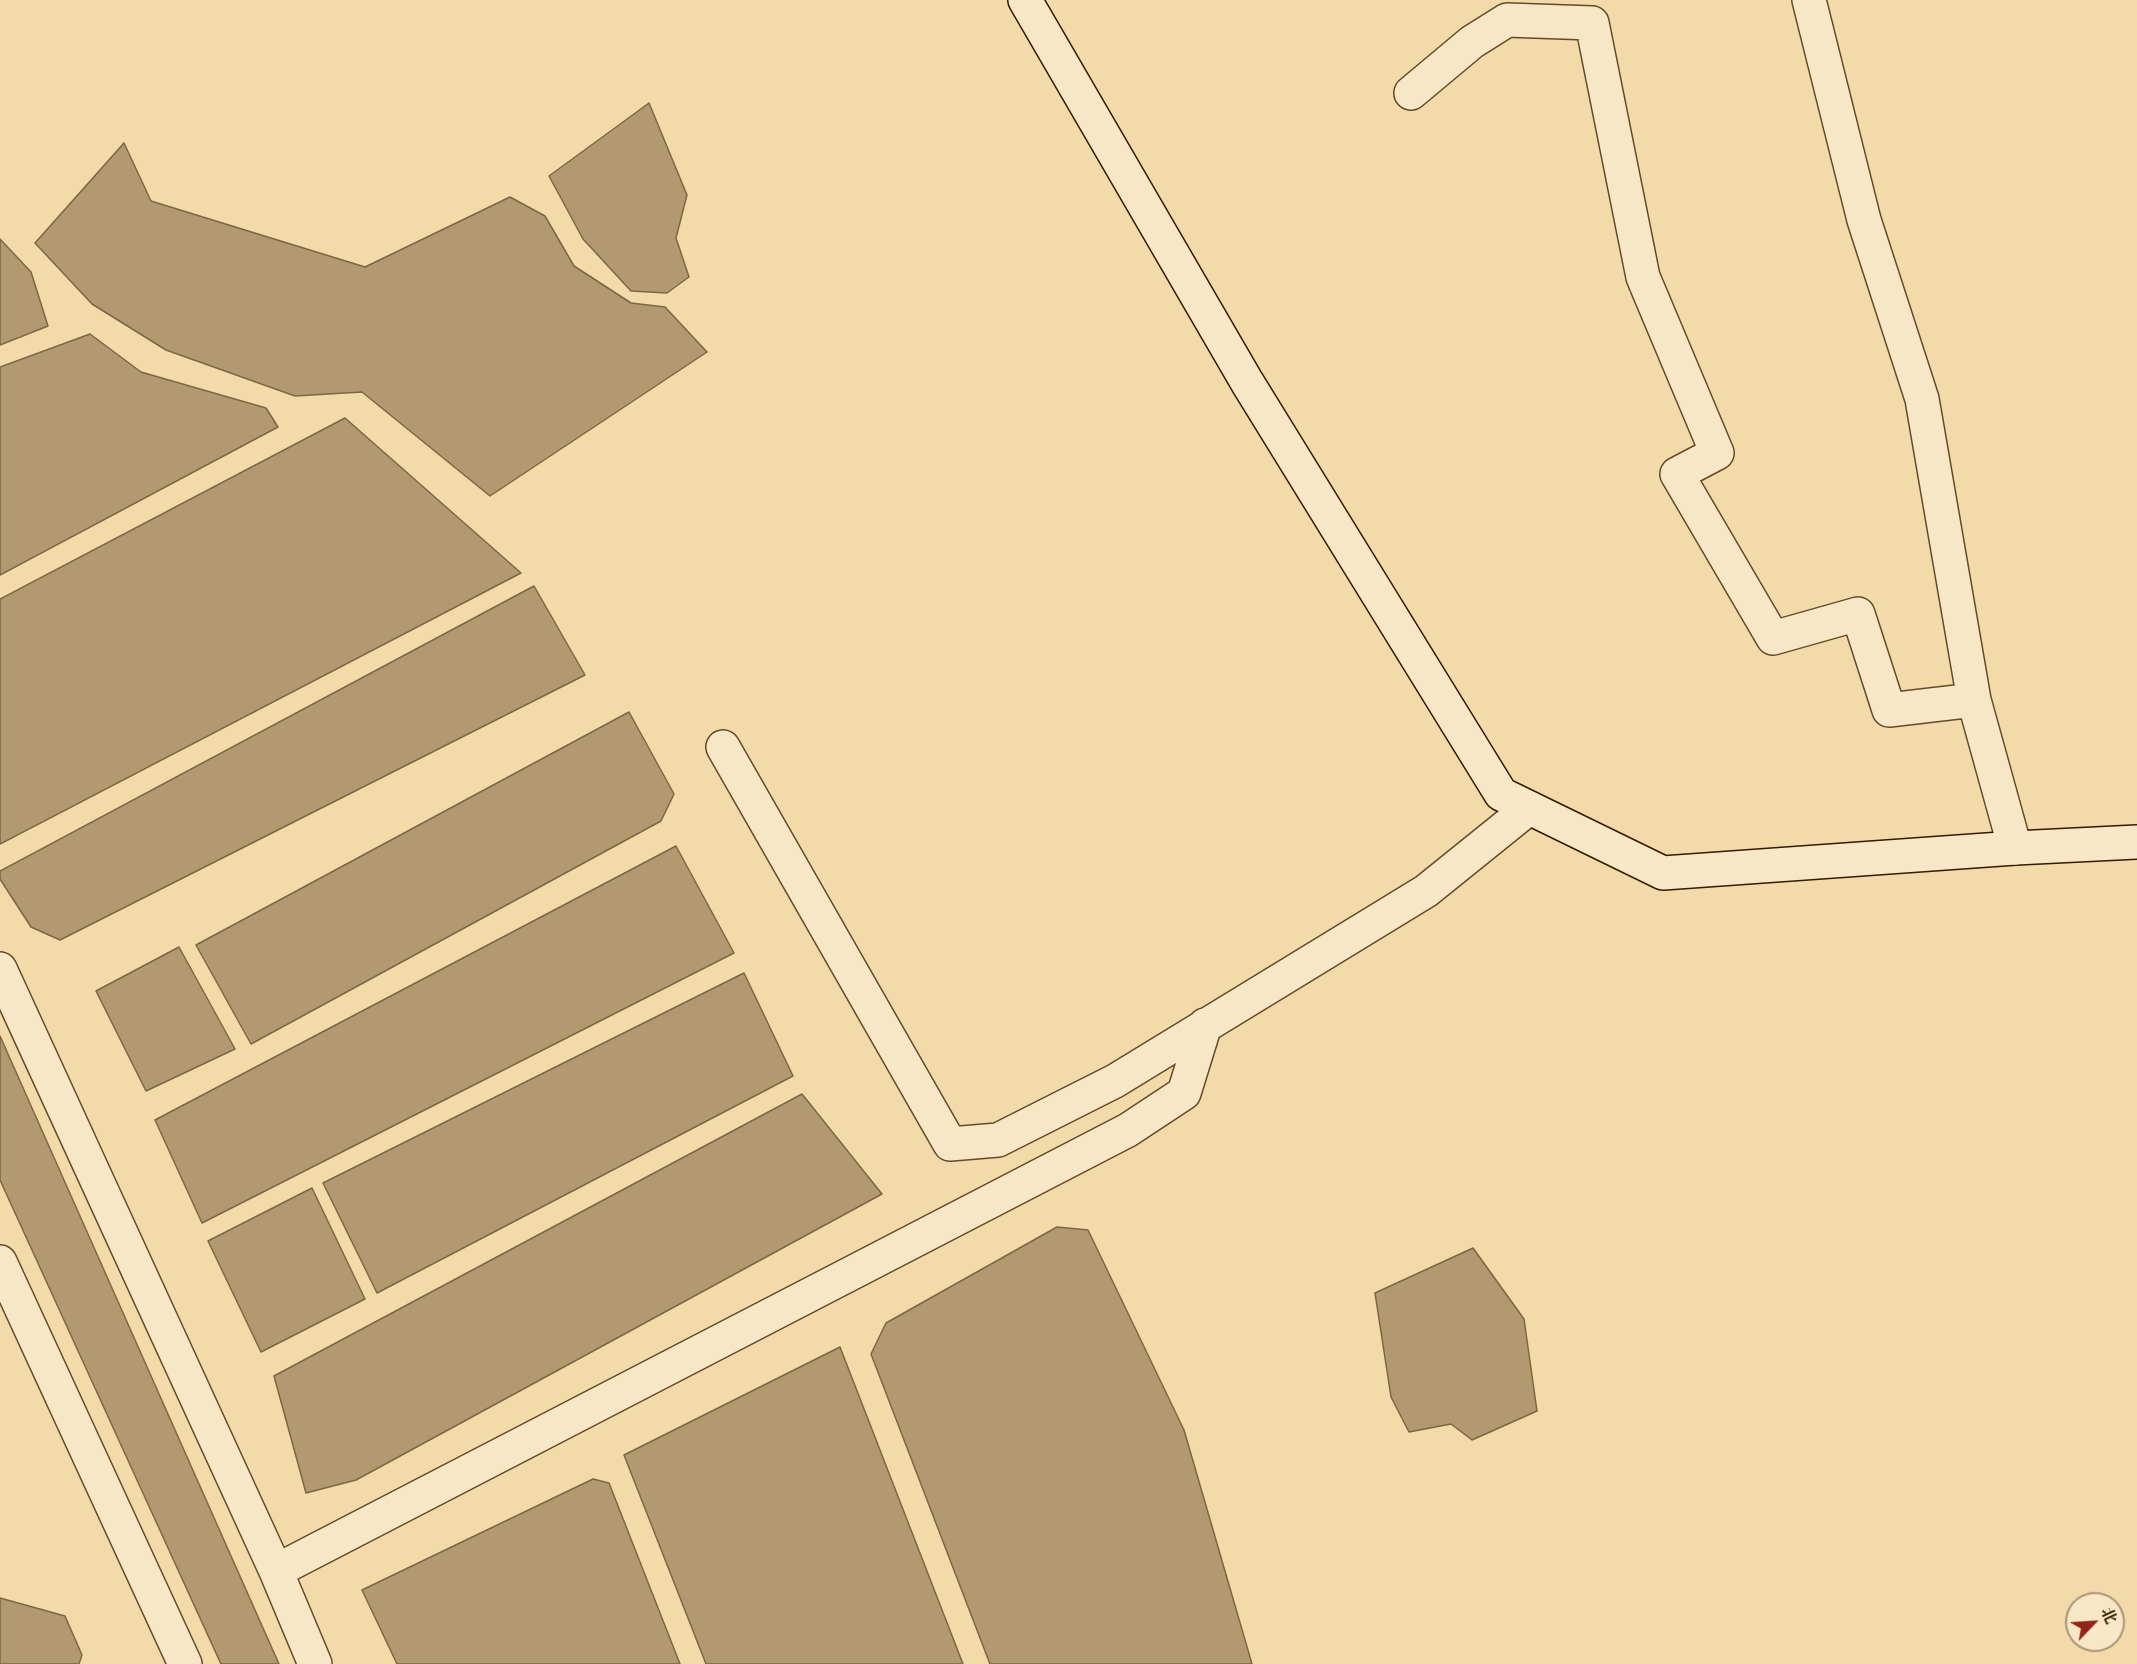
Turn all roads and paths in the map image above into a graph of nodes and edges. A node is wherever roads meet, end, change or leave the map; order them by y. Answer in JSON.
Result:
{"nodes":[{"id":1,"x":1025,"y":0,"type":"edge"},
{"id":2,"x":1809,"y":0,"type":"edge"},
{"id":3,"x":1411,"y":93,"type":"dead end"},
{"id":4,"x":1974,"y":700,"type":"junction"},
{"id":5,"x":723,"y":747,"type":"dead end"},
{"id":6,"x":1529,"y":808,"type":"junction"},
{"id":7,"x":2137,"y":842,"type":"edge"},
{"id":8,"x":2015,"y":848,"type":"junction"},
{"id":9,"x":0,"y":969,"type":"edge"},
{"id":10,"x":1205,"y":1025,"type":"junction"},
{"id":11,"x":0,"y":1262,"type":"edge"},
{"id":12,"x":276,"y":1571,"type":"junction"},
{"id":13,"x":184,"y":1664,"type":"edge"},
{"id":14,"x":315,"y":1664,"type":"edge"}],
"edges":[{"from":1,"to":6,"type":"street"},
{"from":2,"to":4,"type":"street"},
{"from":3,"to":4,"type":"street"},
{"from":4,"to":8,"type":"street"},
{"from":5,"to":10,"type":"street"},
{"from":6,"to":8,"type":"street"},
{"from":6,"to":10,"type":"street"},
{"from":7,"to":8,"type":"street"},
{"from":9,"to":12,"type":"street"},
{"from":10,"to":12,"type":"street"},
{"from":11,"to":13,"type":"street"},
{"from":12,"to":14,"type":"street"}]}
